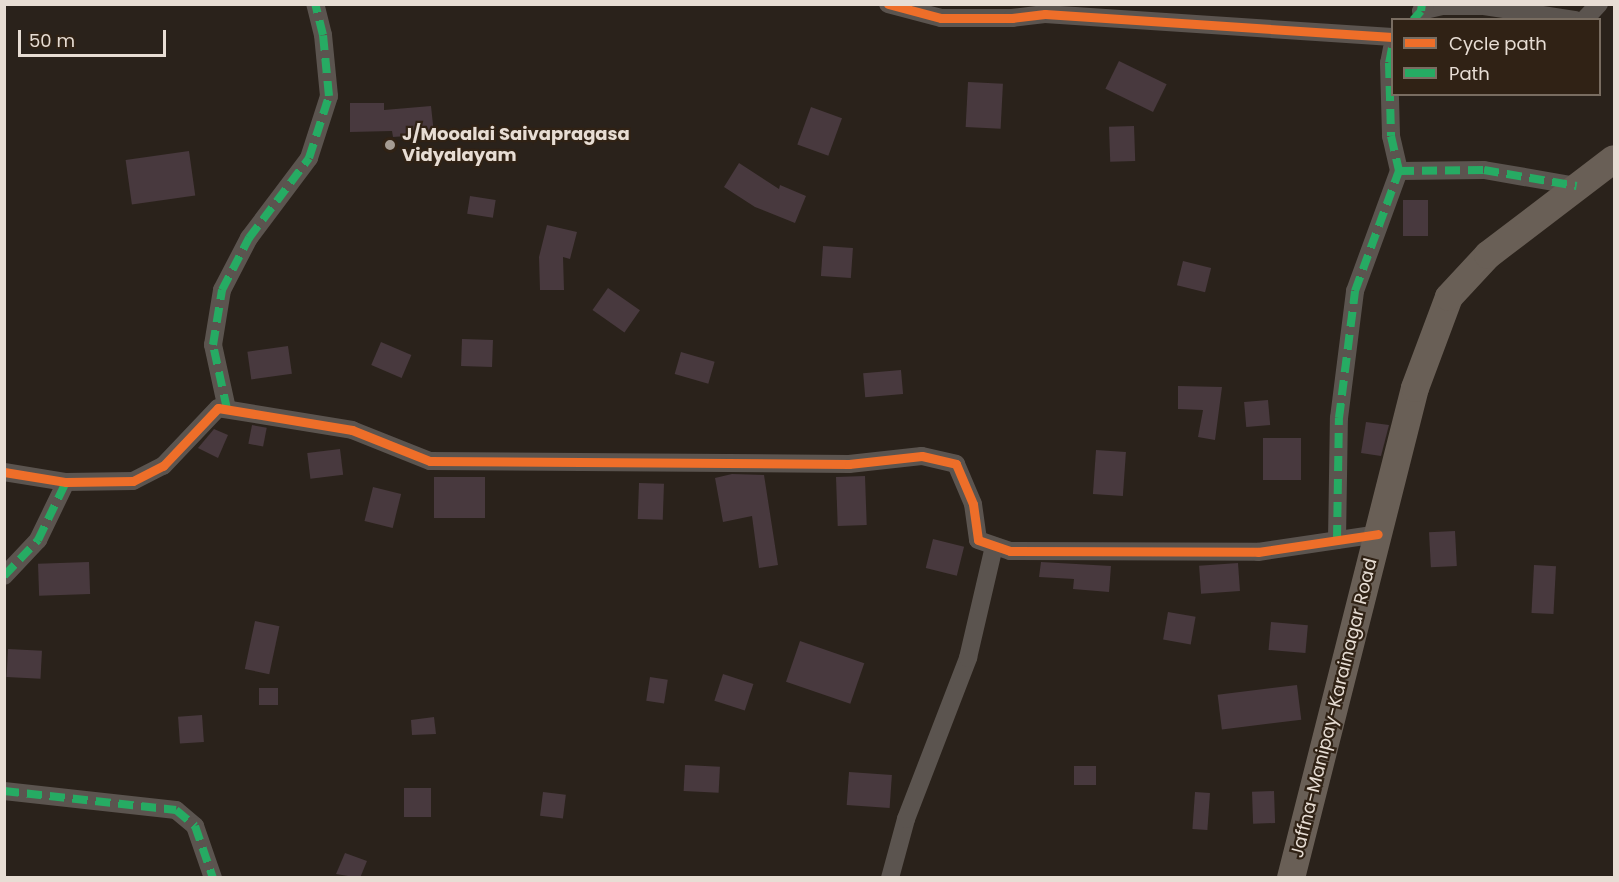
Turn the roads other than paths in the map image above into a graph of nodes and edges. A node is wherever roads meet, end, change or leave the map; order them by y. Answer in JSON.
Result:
{"nodes":[{"id":1,"x":315,"y":4,"type":"edge"},
{"id":2,"x":888,"y":4,"type":"edge"},
{"id":3,"x":1599,"y":4,"type":"edge"},
{"id":4,"x":1419,"y":12,"type":"edge"},
{"id":5,"x":1563,"y":18,"type":"edge"},
{"id":6,"x":1586,"y":18,"type":"edge"},
{"id":7,"x":1391,"y":37,"type":"edge"},
{"id":8,"x":1391,"y":53,"type":"edge"},
{"id":9,"x":1614,"y":159,"type":"edge"},
{"id":10,"x":1399,"y":171,"type":"junction"},
{"id":11,"x":1577,"y":186,"type":"junction"},
{"id":12,"x":227,"y":409,"type":"junction"},
{"id":13,"x":4,"y":472,"type":"edge"},
{"id":14,"x":66,"y":482,"type":"junction"},
{"id":15,"x":1377,"y":534,"type":"junction"},
{"id":16,"x":1337,"y":540,"type":"junction"},
{"id":17,"x":994,"y":546,"type":"junction"},
{"id":18,"x":4,"y":576,"type":"edge"},
{"id":19,"x":4,"y":791,"type":"edge"},
{"id":20,"x":213,"y":878,"type":"edge"},
{"id":21,"x":890,"y":878,"type":"edge"},
{"id":22,"x":1291,"y":878,"type":"edge"}],
"edges":[{"from":1,"to":12,"type":"street"},
{"from":2,"to":7,"type":"street"},
{"from":3,"to":6,"type":"street"},
{"from":4,"to":5,"type":"street"},
{"from":8,"to":10,"type":"street"},
{"from":9,"to":11,"type":"main road","name":"Jaffna-Manipay-Karainagar Road"},
{"from":10,"to":11,"type":"street"},
{"from":10,"to":16,"type":"street"},
{"from":11,"to":15,"type":"main road","name":"Jaffna-Manipay-Karainagar Road"},
{"from":12,"to":14,"type":"street"},
{"from":12,"to":17,"type":"street"},
{"from":13,"to":14,"type":"street"},
{"from":14,"to":18,"type":"street"},
{"from":15,"to":16,"type":"street"},
{"from":15,"to":22,"type":"main road","name":"Jaffna-Manipay-Karainagar Road"},
{"from":16,"to":17,"type":"street"},
{"from":17,"to":21,"type":"street"},
{"from":19,"to":20,"type":"street"}]}
